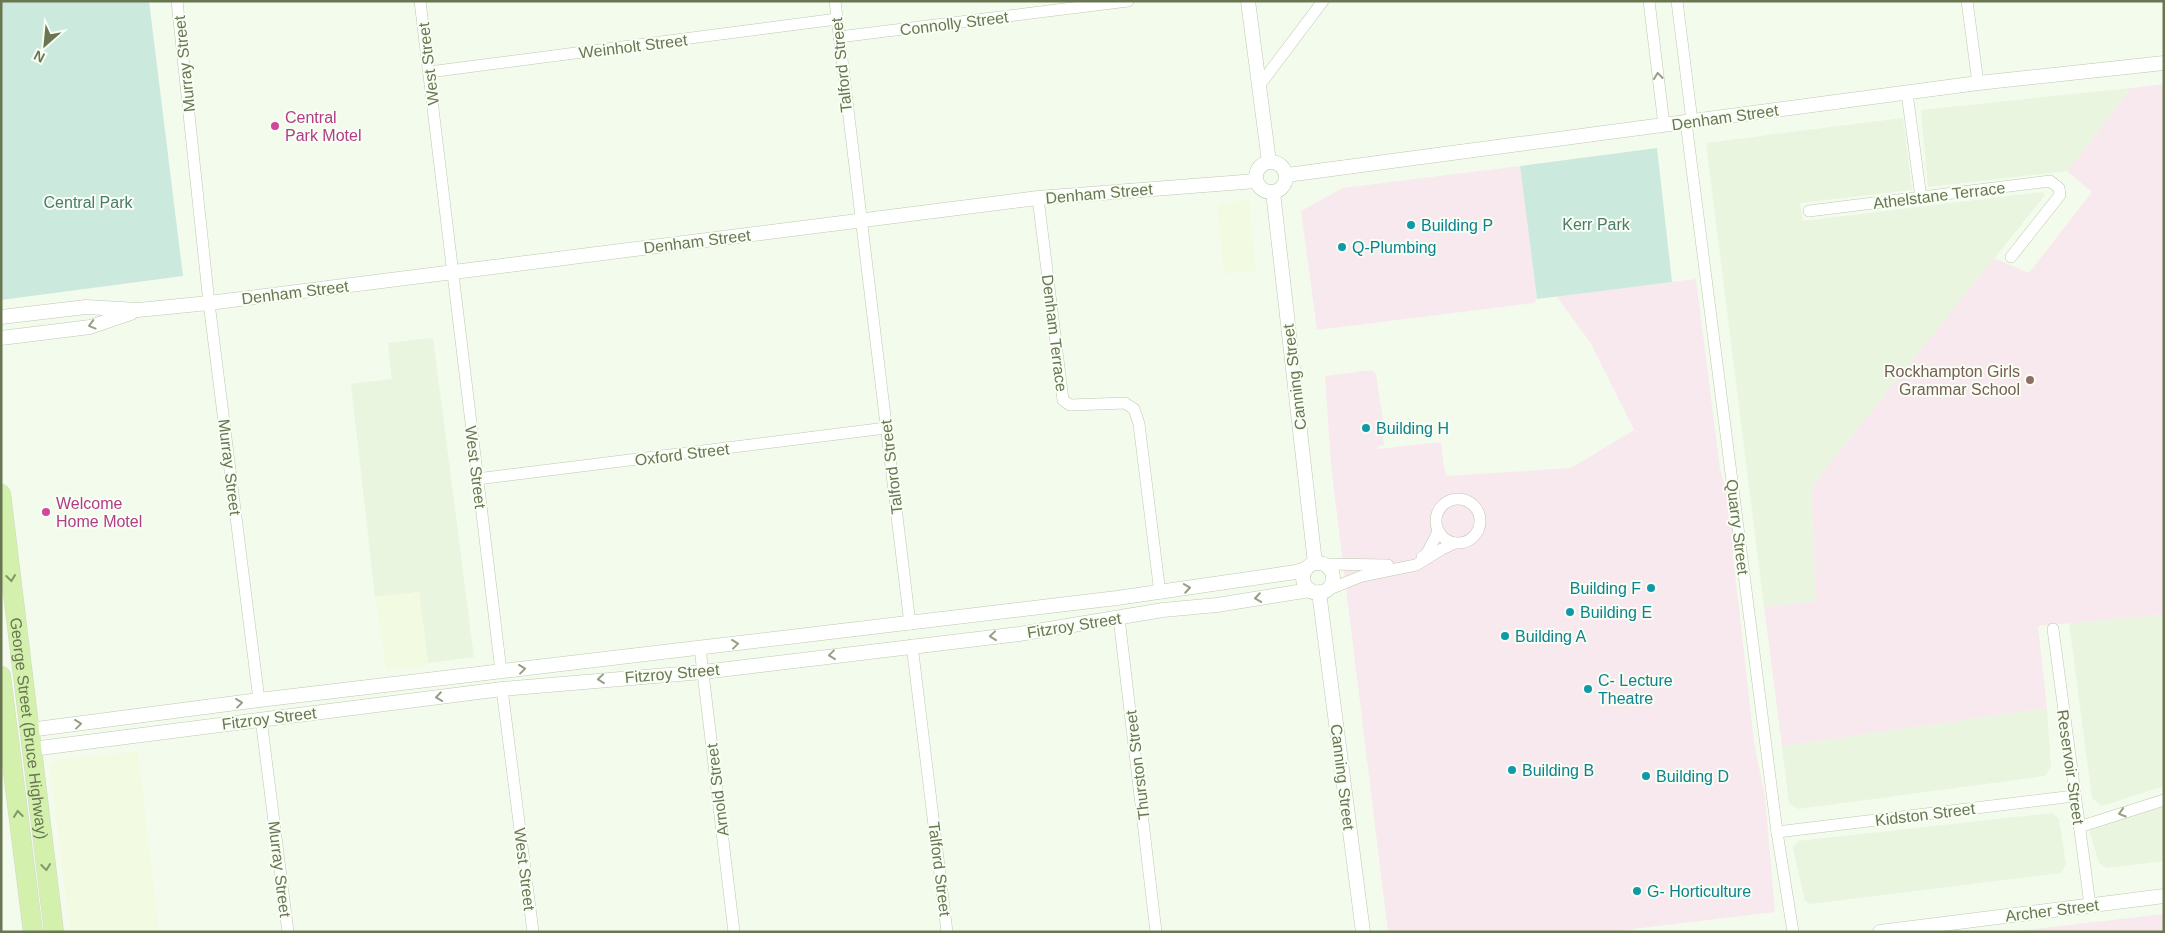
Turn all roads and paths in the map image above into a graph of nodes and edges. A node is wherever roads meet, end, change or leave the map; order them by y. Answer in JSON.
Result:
{"nodes":[{"id":1,"x":177,"y":1,"type":"edge"},
{"id":2,"x":420,"y":1,"type":"edge"},
{"id":3,"x":835,"y":1,"type":"edge"},
{"id":4,"x":1128,"y":1,"type":"edge"},
{"id":5,"x":1248,"y":1,"type":"edge"},
{"id":6,"x":1323,"y":1,"type":"edge"},
{"id":7,"x":1650,"y":1,"type":"edge"},
{"id":8,"x":1677,"y":1,"type":"edge"},
{"id":9,"x":1967,"y":1,"type":"edge"},
{"id":10,"x":837,"y":19,"type":"junction"},
{"id":11,"x":839,"y":37,"type":"junction"},
{"id":12,"x":2164,"y":63,"type":"edge"},
{"id":13,"x":429,"y":72,"type":"junction"},
{"id":14,"x":1978,"y":83,"type":"junction"},
{"id":15,"x":1259,"y":86,"type":"junction"},
{"id":16,"x":1907,"y":94,"type":"junction"},
{"id":17,"x":1689,"y":122,"type":"junction"},
{"id":18,"x":1664,"y":125,"type":"junction"},
{"id":19,"x":1269,"y":162,"type":"junction"},
{"id":20,"x":1286,"y":175,"type":"junction"},
{"id":21,"x":1256,"y":181,"type":"junction"},
{"id":22,"x":1273,"y":192,"type":"junction"},
{"id":23,"x":1038,"y":198,"type":"junction"},
{"id":24,"x":1921,"y":198,"type":"junction"},
{"id":25,"x":1809,"y":210,"type":"dead end"},
{"id":26,"x":860,"y":222,"type":"junction"},
{"id":27,"x":2011,"y":257,"type":"dead end"},
{"id":28,"x":451,"y":271,"type":"junction"},
{"id":29,"x":209,"y":303,"type":"junction"},
{"id":30,"x":138,"y":310,"type":"junction"},
{"id":31,"x":1,"y":317,"type":"edge"},
{"id":32,"x":1,"y":338,"type":"edge"},
{"id":33,"x":886,"y":428,"type":"junction"},
{"id":34,"x":477,"y":479,"type":"junction"},
{"id":35,"x":1,"y":494,"type":"edge"},
{"id":36,"x":1438,"y":532,"type":"junction"},
{"id":37,"x":1456,"y":543,"type":"junction"},
{"id":38,"x":1315,"y":565,"type":"junction"},
{"id":39,"x":1214,"y":584,"type":"junction"},
{"id":40,"x":1318,"y":591,"type":"junction"},
{"id":41,"x":1160,"y":593,"type":"junction"},
{"id":42,"x":1116,"y":598,"type":"junction"},
{"id":43,"x":1217,"y":604,"type":"junction"},
{"id":44,"x":1163,"y":610,"type":"junction"},
{"id":45,"x":1119,"y":618,"type":"junction"},
{"id":46,"x":910,"y":624,"type":"junction"},
{"id":47,"x":2054,"y":630,"type":"dead end"},
{"id":48,"x":912,"y":645,"type":"junction"},
{"id":49,"x":700,"y":648,"type":"junction"},
{"id":50,"x":501,"y":671,"type":"junction"},
{"id":51,"x":703,"y":672,"type":"junction"},
{"id":52,"x":1,"y":676,"type":"edge"},
{"id":53,"x":502,"y":689,"type":"junction"},
{"id":54,"x":259,"y":700,"type":"junction"},
{"id":55,"x":138,"y":716,"type":"junction"},
{"id":56,"x":261,"y":719,"type":"junction"},
{"id":57,"x":29,"y":730,"type":"junction"},
{"id":58,"x":141,"y":734,"type":"junction"},
{"id":59,"x":32,"y":749,"type":"junction"},
{"id":60,"x":2074,"y":796,"type":"junction"},
{"id":61,"x":2164,"y":800,"type":"edge"},
{"id":62,"x":2080,"y":827,"type":"junction"},
{"id":63,"x":1777,"y":832,"type":"junction"},
{"id":64,"x":2164,"y":896,"type":"edge"},
{"id":65,"x":2090,"y":905,"type":"junction"},
{"id":66,"x":33,"y":932,"type":"edge"},
{"id":67,"x":54,"y":932,"type":"edge"},
{"id":68,"x":288,"y":932,"type":"edge"},
{"id":69,"x":533,"y":932,"type":"edge"},
{"id":70,"x":734,"y":932,"type":"edge"},
{"id":71,"x":947,"y":932,"type":"edge"},
{"id":72,"x":1156,"y":932,"type":"edge"},
{"id":73,"x":1363,"y":932,"type":"edge"},
{"id":74,"x":1792,"y":932,"type":"edge"},
{"id":75,"x":1880,"y":932,"type":"edge"}],
"edges":[{"from":1,"to":29,"type":"street","name":"Murray Street"},
{"from":2,"to":13,"type":"street","name":"West Street"},
{"from":3,"to":10,"type":"street","name":"Talford Street"},
{"from":4,"to":11,"type":"street","name":"Connolly Street"},
{"from":5,"to":15,"type":"street"},
{"from":6,"to":15,"type":"street"},
{"from":18,"to":7,"type":"street","one_way":true},
{"from":8,"to":17,"type":"street","name":"Quarry Street"},
{"from":9,"to":14,"type":"street"},
{"from":10,"to":11,"type":"street","name":"Talford Street"},
{"from":10,"to":13,"type":"street","name":"Weinholt Street"},
{"from":11,"to":26,"type":"street","name":"Talford Street"},
{"from":12,"to":14,"type":"street","name":"Denham Street"},
{"from":13,"to":28,"type":"street","name":"West Street"},
{"from":14,"to":16,"type":"street","name":"Denham Street"},
{"from":15,"to":19,"type":"street"},
{"from":16,"to":17,"type":"street","name":"Denham Street"},
{"from":16,"to":24,"type":"street"},
{"from":17,"to":18,"type":"street","name":"Denham Street"},
{"from":17,"to":63,"type":"street","name":"Quarry Street"},
{"from":18,"to":20,"type":"street","name":"Denham Street"},
{"from":19,"to":20,"type":"street"},
{"from":19,"to":21,"type":"street"},
{"from":20,"to":22,"type":"street"},
{"from":21,"to":22,"type":"street"},
{"from":21,"to":23,"type":"street","name":"Denham Street"},
{"from":22,"to":38,"type":"street","name":"Canning Street"},
{"from":23,"to":26,"type":"street","name":"Denham Street"},
{"from":23,"to":41,"type":"street","name":"Denham Terrace"},
{"from":24,"to":25,"type":"street","name":"Athelstane Terrace"},
{"from":24,"to":27,"type":"street","name":"Athelstane Terrace"},
{"from":26,"to":28,"type":"street","name":"Denham Street"},
{"from":26,"to":33,"type":"street","name":"Talford Street"},
{"from":28,"to":29,"type":"street","name":"Denham Street"},
{"from":28,"to":34,"type":"street","name":"West Street"},
{"from":29,"to":30,"type":"street","name":"Denham Street"},
{"from":29,"to":54,"type":"street","name":"Murray Street"},
{"from":30,"to":31,"type":"street","name":"Denham Street"},
{"from":30,"to":32,"type":"street","name":"Denham Street","one_way":true},
{"from":33,"to":34,"type":"street","name":"Oxford Street"},
{"from":33,"to":46,"type":"street","name":"Talford Street"},
{"from":34,"to":50,"type":"street","name":"West Street"},
{"from":35,"to":57,"type":"highway","name":"George Street (Bruce Highway)","one_way":true},
{"from":36,"to":37,"type":"street"},
{"from":36,"to":37,"type":"street"},
{"from":36,"to":38,"type":"street"},
{"from":37,"to":40,"type":"street"},
{"from":38,"to":39,"type":"street","name":"Fitzroy Street"},
{"from":38,"to":40,"type":"street"},
{"from":38,"to":40,"type":"street"},
{"from":41,"to":39,"type":"street","name":"Fitzroy Street","one_way":true},
{"from":39,"to":43,"type":"street"},
{"from":40,"to":43,"type":"street","name":"Fitzroy Street","one_way":true},
{"from":40,"to":73,"type":"street","name":"Canning Street"},
{"from":41,"to":42,"type":"street","name":"Fitzroy Street"},
{"from":41,"to":44,"type":"street","name":"Denham Terrace"},
{"from":42,"to":45,"type":"street","name":"Thurston Street"},
{"from":42,"to":46,"type":"street","name":"Fitzroy Street"},
{"from":43,"to":44,"type":"street","name":"Fitzroy Street"},
{"from":44,"to":45,"type":"street","name":"Fitzroy Street"},
{"from":45,"to":48,"type":"street","name":"Fitzroy Street","one_way":true},
{"from":45,"to":72,"type":"street","name":"Thurston Street"},
{"from":46,"to":48,"type":"street","name":"Talford Street"},
{"from":49,"to":46,"type":"street","name":"Fitzroy Street","one_way":true},
{"from":47,"to":60,"type":"street","name":"Reservoir Street"},
{"from":48,"to":51,"type":"street","name":"Fitzroy Street","one_way":true},
{"from":48,"to":71,"type":"street","name":"Talford Street"},
{"from":50,"to":49,"type":"street","name":"Fitzroy Street","one_way":true},
{"from":49,"to":51,"type":"street","name":"Arnold Street"},
{"from":50,"to":53,"type":"street","name":"West Street"},
{"from":50,"to":54,"type":"street","name":"Fitzroy Street"},
{"from":51,"to":53,"type":"street","name":"Fitzroy Street","one_way":true},
{"from":51,"to":70,"type":"street","name":"Arnold Street"},
{"from":66,"to":52,"type":"highway","name":"George Street (Bruce Highway)","one_way":true},
{"from":53,"to":56,"type":"street","name":"Fitzroy Street","one_way":true},
{"from":53,"to":69,"type":"street","name":"West Street"},
{"from":55,"to":54,"type":"street","name":"Fitzroy Street","one_way":true},
{"from":54,"to":56,"type":"street","name":"Murray Street"},
{"from":57,"to":55,"type":"street","name":"Fitzroy Street","one_way":true},
{"from":55,"to":58,"type":"street"},
{"from":56,"to":58,"type":"street","name":"Fitzroy Street"},
{"from":56,"to":68,"type":"street","name":"Murray Street"},
{"from":57,"to":59,"type":"highway","name":"George Street (Bruce Highway)"},
{"from":58,"to":59,"type":"street","name":"Fitzroy Street"},
{"from":59,"to":67,"type":"highway","name":"George Street (Bruce Highway)","one_way":true},
{"from":60,"to":62,"type":"street","name":"Reservoir Street"},
{"from":60,"to":63,"type":"street","name":"Kidston Street"},
{"from":61,"to":62,"type":"street","one_way":true},
{"from":62,"to":65,"type":"street","name":"Reservoir Street"},
{"from":63,"to":74,"type":"street","name":"Quarry Street"},
{"from":64,"to":65,"type":"street","name":"Archer Street"},
{"from":65,"to":75,"type":"street","name":"Archer Street"}]}
